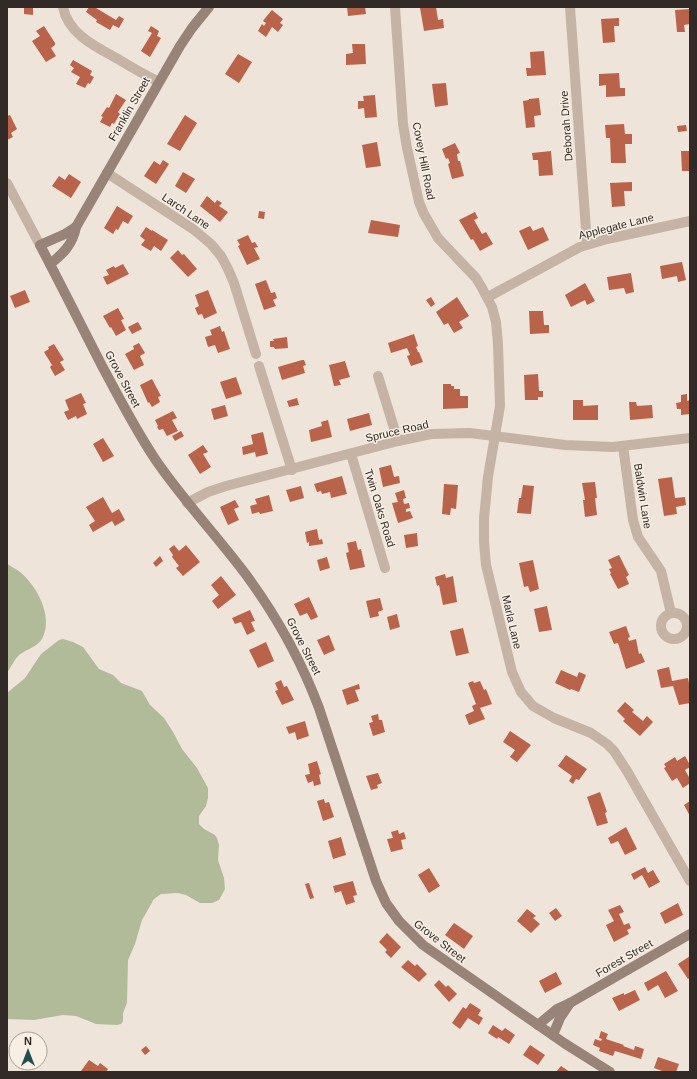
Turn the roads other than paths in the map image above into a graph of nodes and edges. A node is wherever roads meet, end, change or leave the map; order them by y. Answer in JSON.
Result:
{"nodes":[{"id":1,"x":63,"y":7,"type":"edge"},
{"id":2,"x":209,"y":7,"type":"edge"},
{"id":3,"x":395,"y":7,"type":"edge"},
{"id":4,"x":570,"y":7,"type":"edge"},
{"id":5,"x":158,"y":82,"type":"junction"},
{"id":6,"x":107,"y":173,"type":"junction"},
{"id":7,"x":7,"y":183,"type":"edge"},
{"id":8,"x":690,"y":221,"type":"edge"},
{"id":9,"x":76,"y":227,"type":"junction"},
{"id":10,"x":587,"y":244,"type":"junction"},
{"id":11,"x":40,"y":245,"type":"junction"},
{"id":12,"x":50,"y":264,"type":"junction"},
{"id":13,"x":488,"y":297,"type":"junction"},
{"id":14,"x":256,"y":354,"type":"dead end"},
{"id":15,"x":260,"y":366,"type":"dead end"},
{"id":16,"x":378,"y":376,"type":"dead end"},
{"id":17,"x":496,"y":436,"type":"junction"},
{"id":18,"x":690,"y":438,"type":"edge"},
{"id":19,"x":398,"y":441,"type":"junction"},
{"id":20,"x":624,"y":446,"type":"junction"},
{"id":21,"x":351,"y":454,"type":"junction"},
{"id":22,"x":292,"y":470,"type":"junction"},
{"id":23,"x":188,"y":503,"type":"junction"},
{"id":24,"x":385,"y":568,"type":"dead end"},
{"id":25,"x":671,"y":613,"type":"dead end"},
{"id":26,"x":690,"y":881,"type":"edge"},
{"id":27,"x":690,"y":934,"type":"edge"},
{"id":28,"x":570,"y":1003,"type":"junction"},
{"id":29,"x":538,"y":1025,"type":"junction"},
{"id":30,"x":553,"y":1035,"type":"junction"},
{"id":31,"x":610,"y":1072,"type":"edge"}],
"edges":[{"from":1,"to":5,"type":"street"},
{"from":2,"to":5,"type":"main road","name":"Franklin Street"},
{"from":3,"to":13,"type":"street","name":"Covey Hill Road"},
{"from":4,"to":10,"type":"street","name":"Deborah Drive"},
{"from":5,"to":6,"type":"main road","name":"Franklin Street"},
{"from":6,"to":9,"type":"main road","name":"Franklin Street"},
{"from":6,"to":14,"type":"street","name":"Larch Lane"},
{"from":7,"to":11,"type":"street","name":"Grove Street"},
{"from":8,"to":10,"type":"street","name":"Applegate Lane"},
{"from":9,"to":11,"type":"main road"},
{"from":9,"to":12,"type":"main road","name":"Franklin Street"},
{"from":10,"to":13,"type":"street","name":"Applegate Lane"},
{"from":11,"to":12,"type":"main road","name":"Grove Street"},
{"from":12,"to":23,"type":"main road","name":"Grove Street"},
{"from":13,"to":17,"type":"street","name":"Marla Lane"},
{"from":15,"to":22,"type":"street"},
{"from":16,"to":19,"type":"street"},
{"from":17,"to":19,"type":"street","name":"Spruce Road"},
{"from":17,"to":20,"type":"street","name":"Spruce Road"},
{"from":17,"to":26,"type":"street","name":"Marla Lane"},
{"from":18,"to":20,"type":"street","name":"Spruce Road"},
{"from":19,"to":21,"type":"street","name":"Spruce Road"},
{"from":20,"to":25,"type":"street","name":"Baldwin Lane"},
{"from":21,"to":22,"type":"street","name":"Spruce Road"},
{"from":21,"to":24,"type":"street","name":"Twin Oaks Road"},
{"from":22,"to":23,"type":"street","name":"Spruce Road"},
{"from":23,"to":29,"type":"main road","name":"Grove Street"},
{"from":27,"to":28,"type":"main road","name":"Forest Street"},
{"from":28,"to":29,"type":"main road","name":"Forest Street"},
{"from":28,"to":30,"type":"main road","name":"Forest Street"},
{"from":29,"to":30,"type":"main road","name":"Grove Street"},
{"from":30,"to":31,"type":"main road","name":"Grove Street"}]}
